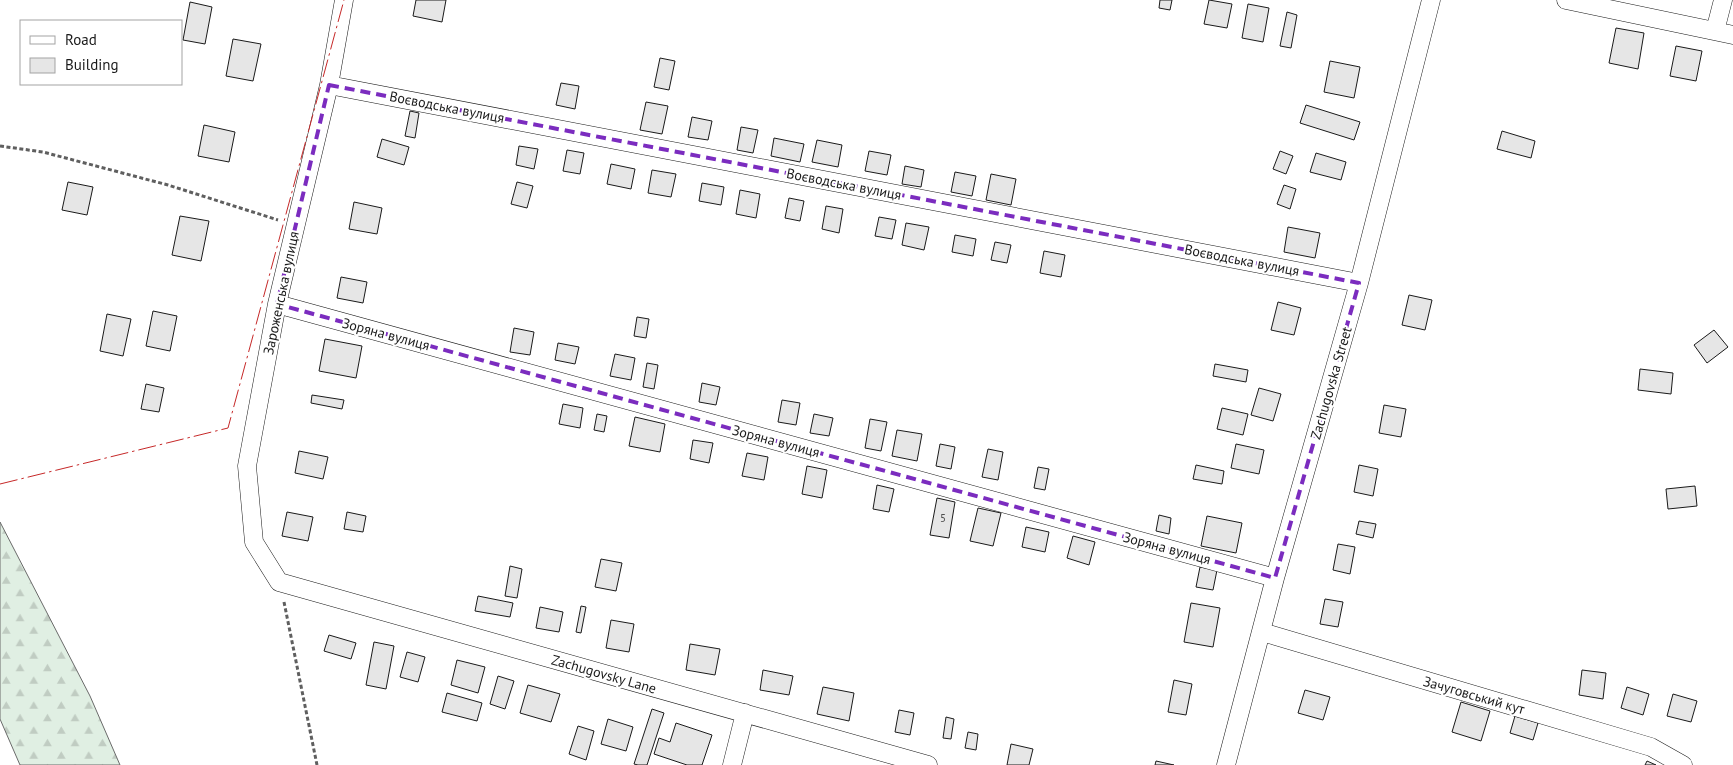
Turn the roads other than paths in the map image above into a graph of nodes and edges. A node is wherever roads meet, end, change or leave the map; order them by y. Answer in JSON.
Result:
{"nodes":[{"id":1,"x":344,"y":0,"type":"edge"},
{"id":2,"x":1431,"y":0,"type":"edge"},
{"id":3,"x":1566,"y":0,"type":"edge"},
{"id":4,"x":1723,"y":0,"type":"edge"},
{"id":5,"x":1714,"y":31,"type":"junction"},
{"id":6,"x":1733,"y":35,"type":"edge"},
{"id":7,"x":329,"y":85,"type":"junction"},
{"id":8,"x":1360,"y":283,"type":"junction"},
{"id":9,"x":277,"y":304,"type":"junction"},
{"id":10,"x":1275,"y":578,"type":"junction"},
{"id":11,"x":280,"y":582,"type":"joint"},
{"id":12,"x":1262,"y":632,"type":"junction"},
{"id":13,"x":745,"y":713,"type":"junction"},
{"id":14,"x":732,"y":765,"type":"edge"},
{"id":15,"x":928,"y":765,"type":"edge"},
{"id":16,"x":1226,"y":765,"type":"edge"},
{"id":17,"x":1683,"y":765,"type":"edge"}],
"edges":[{"from":1,"to":7,"type":"street","name":"Зароженська вулиця"},
{"from":2,"to":8,"type":"street","name":"Zachugovska Street"},
{"from":3,"to":5,"type":"street"},
{"from":4,"to":5,"type":"street"},
{"from":5,"to":6,"type":"street"},
{"from":7,"to":8,"type":"street","name":"Воєводська вулиця"},
{"from":7,"to":9,"type":"street","name":"Зароженська вулиця"},
{"from":8,"to":10,"type":"street","name":"Zachugovska Street"},
{"from":9,"to":10,"type":"street","name":"Зоряна вулиця"},
{"from":9,"to":11,"type":"street","name":"Зароженська вулиця"},
{"from":10,"to":12,"type":"street","name":"Zachugovska Street"},
{"from":11,"to":13,"type":"street","name":"Zachugovsky Lane"},
{"from":12,"to":16,"type":"street","name":"Zachugovska Street"},
{"from":12,"to":17,"type":"street","name":"Зачуговський кут"},
{"from":13,"to":14,"type":"street"},
{"from":13,"to":15,"type":"street","name":"Zachugovsky Lane"}]}
